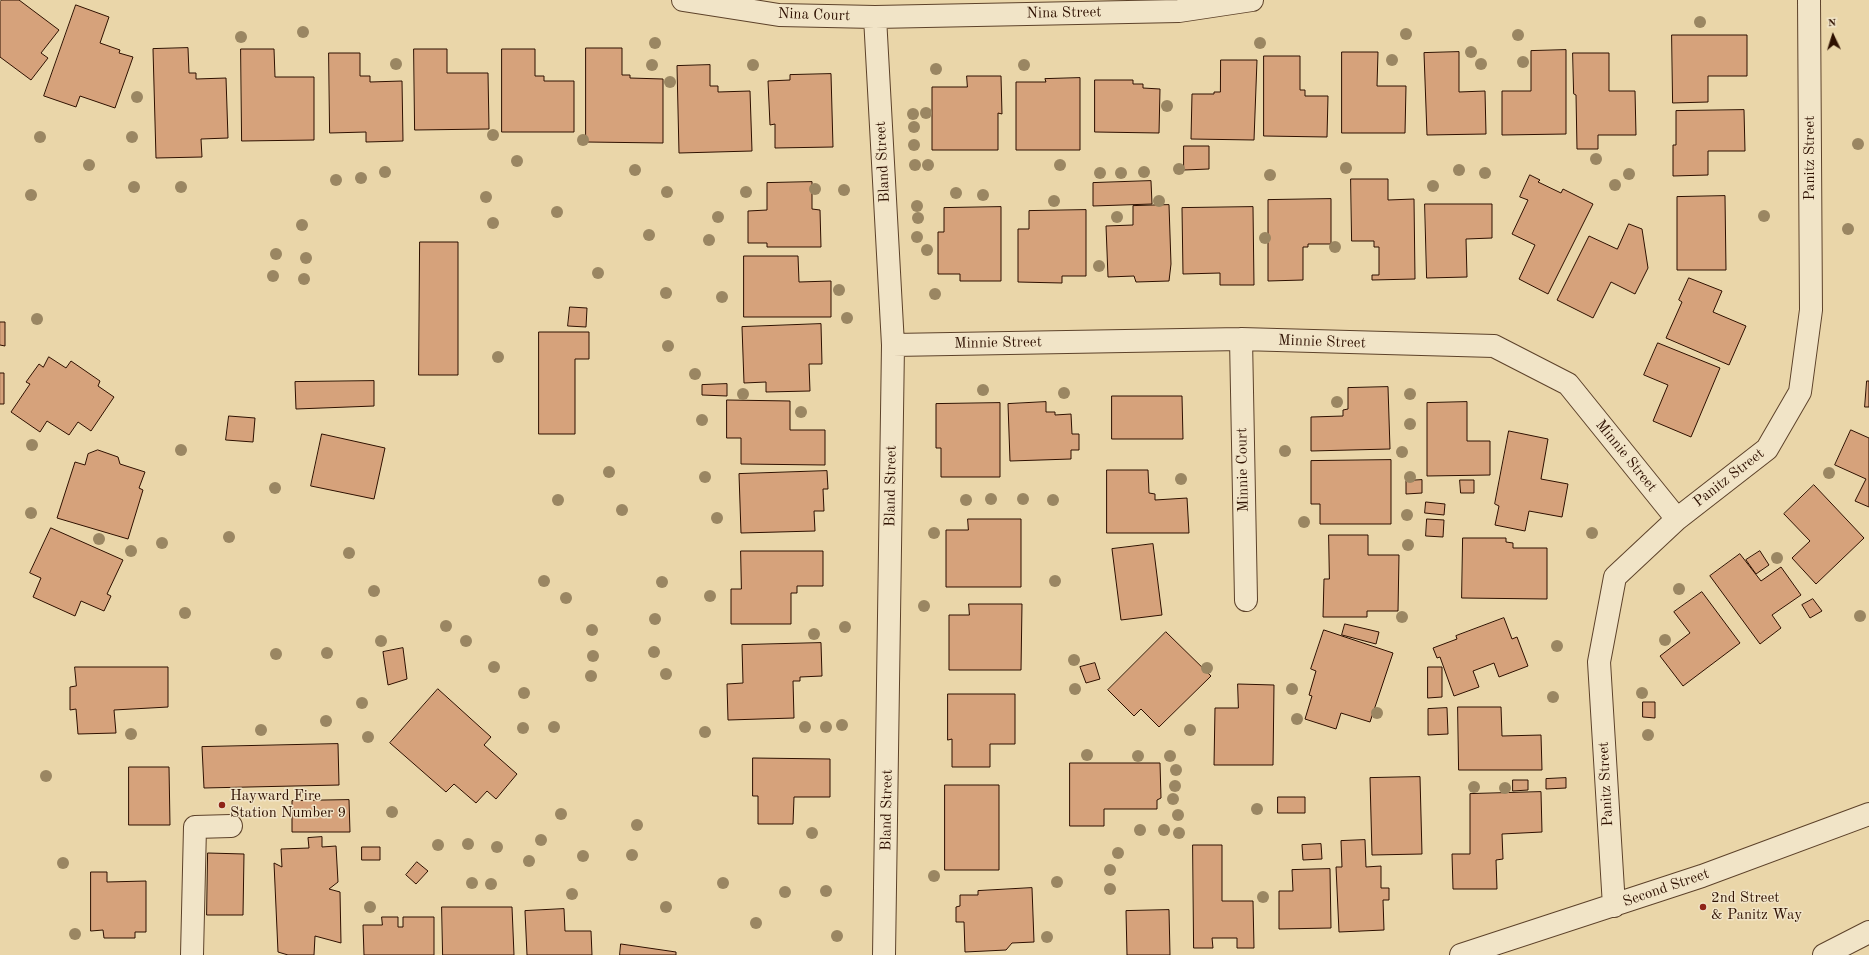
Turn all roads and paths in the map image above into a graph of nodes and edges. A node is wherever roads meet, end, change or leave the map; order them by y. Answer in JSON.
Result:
{"nodes":[{"id":1,"x":683,"y":0,"type":"edge"},
{"id":2,"x":1252,"y":0,"type":"edge"},
{"id":3,"x":1809,"y":0,"type":"edge"},
{"id":4,"x":875,"y":17,"type":"junction"},
{"id":5,"x":1241,"y":340,"type":"junction"},
{"id":6,"x":893,"y":345,"type":"junction"},
{"id":7,"x":1677,"y":519,"type":"junction"},
{"id":8,"x":1246,"y":600,"type":"dead end"},
{"id":9,"x":1869,"y":814,"type":"edge"},
{"id":10,"x":231,"y":826,"type":"dead end"},
{"id":11,"x":1614,"y":906,"type":"junction"},
{"id":12,"x":1869,"y":932,"type":"edge"},
{"id":13,"x":192,"y":955,"type":"edge"},
{"id":14,"x":884,"y":955,"type":"edge"},
{"id":15,"x":1461,"y":955,"type":"edge"},
{"id":16,"x":1824,"y":955,"type":"edge"}],
"edges":[{"from":1,"to":4,"type":"street","name":"Nina Court"},
{"from":2,"to":4,"type":"street","name":"Nina Street"},
{"from":3,"to":7,"type":"street","name":"Panitz Street"},
{"from":4,"to":6,"type":"street","name":"Bland Street"},
{"from":5,"to":6,"type":"street","name":"Minnie Street"},
{"from":5,"to":7,"type":"street","name":"Minnie Street"},
{"from":5,"to":8,"type":"street","name":"Minnie Court"},
{"from":6,"to":14,"type":"street","name":"Bland Street"},
{"from":7,"to":11,"type":"street","name":"Panitz Street"},
{"from":9,"to":11,"type":"street","name":"Second Street"},
{"from":10,"to":13,"type":"street"},
{"from":11,"to":15,"type":"street","name":"Second Street"},
{"from":12,"to":16,"type":"street"}]}
